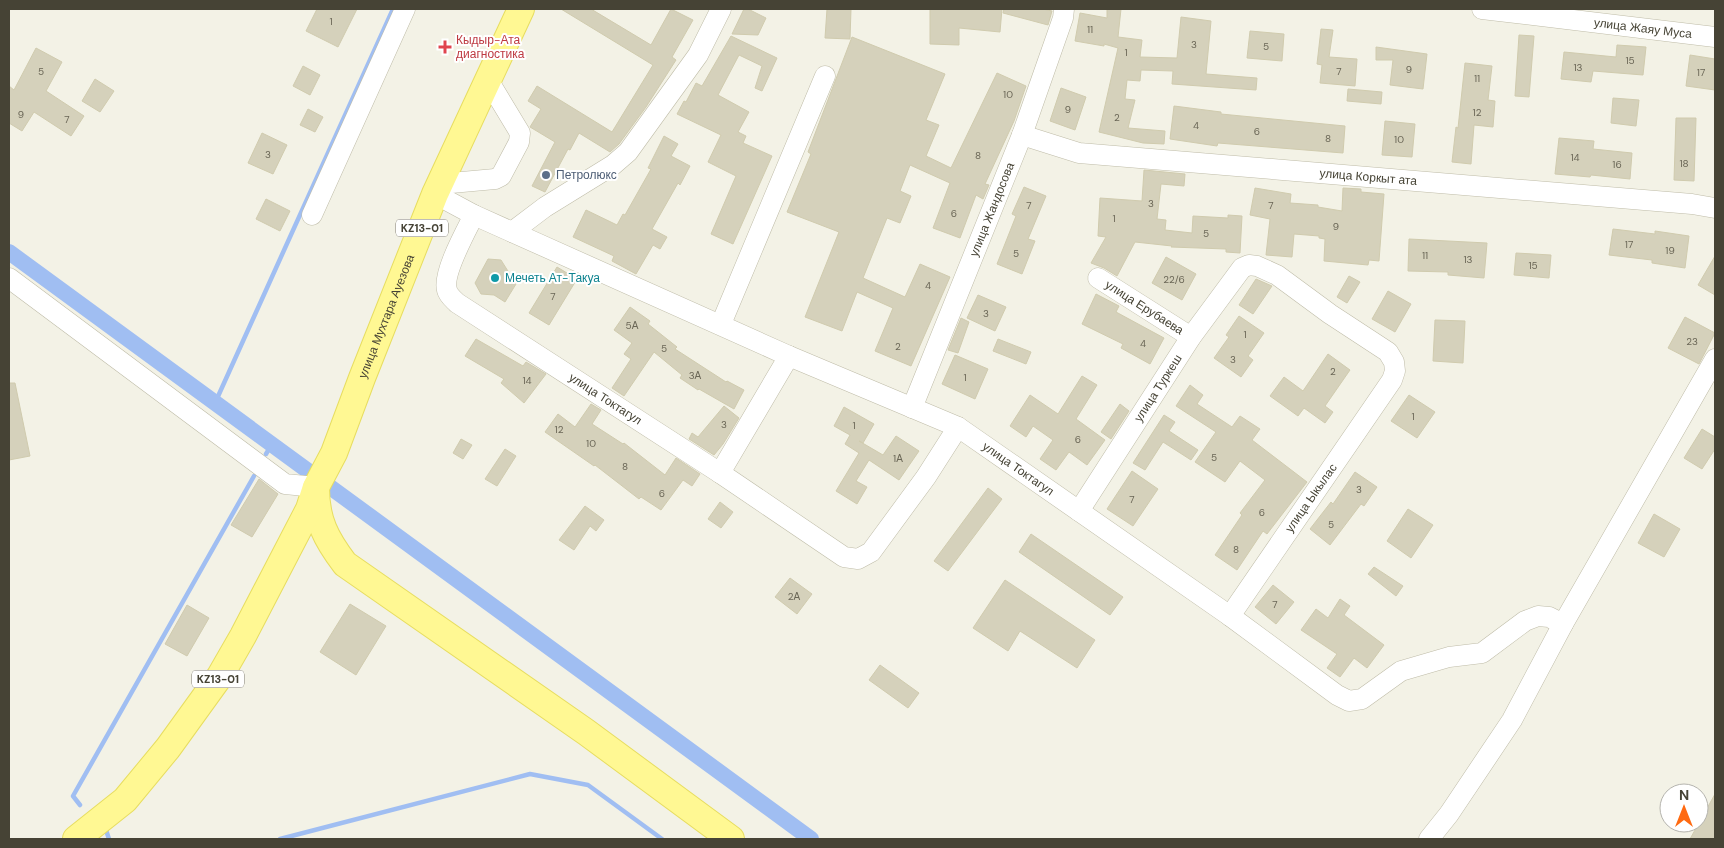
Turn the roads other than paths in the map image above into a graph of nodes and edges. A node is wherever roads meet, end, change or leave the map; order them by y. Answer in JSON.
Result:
{"nodes":[{"id":1,"x":405,"y":9,"type":"edge"},
{"id":2,"x":522,"y":9,"type":"edge"},
{"id":3,"x":721,"y":9,"type":"edge"},
{"id":4,"x":1064,"y":9,"type":"edge"},
{"id":5,"x":1482,"y":9,"type":"edge"},
{"id":6,"x":1715,"y":36,"type":"edge"},
{"id":7,"x":825,"y":76,"type":"dead end"},
{"id":8,"x":488,"y":80,"type":"junction"},
{"id":9,"x":1022,"y":135,"type":"junction"},
{"id":10,"x":438,"y":189,"type":"junction"},
{"id":11,"x":1715,"y":208,"type":"edge"},
{"id":12,"x":312,"y":215,"type":"dead end"},
{"id":13,"x":474,"y":215,"type":"junction"},
{"id":14,"x":512,"y":232,"type":"junction"},
{"id":15,"x":9,"y":278,"type":"edge"},
{"id":16,"x":1098,"y":278,"type":"dead end"},
{"id":17,"x":721,"y":324,"type":"junction"},
{"id":18,"x":1191,"y":337,"type":"junction"},
{"id":19,"x":790,"y":356,"type":"junction"},
{"id":20,"x":1715,"y":359,"type":"edge"},
{"id":21,"x":1392,"y":380,"type":"joint"},
{"id":22,"x":912,"y":408,"type":"junction"},
{"id":23,"x":958,"y":427,"type":"junction"},
{"id":24,"x":720,"y":473,"type":"junction"},
{"id":25,"x":316,"y":487,"type":"junction"},
{"id":26,"x":1079,"y":511,"type":"junction"},
{"id":27,"x":1230,"y":616,"type":"junction"},
{"id":28,"x":1563,"y":624,"type":"junction"},
{"id":29,"x":76,"y":839,"type":"edge"},
{"id":30,"x":731,"y":839,"type":"edge"},
{"id":31,"x":1429,"y":839,"type":"edge"}],
"edges":[{"from":1,"to":12,"type":"street"},
{"from":2,"to":8,"type":"main road","name":"улица Мухтара Ауезова","number":"KZ13-01"},
{"from":3,"to":14,"type":"street"},
{"from":4,"to":9,"type":"street","name":"улица Жандосова"},
{"from":5,"to":6,"type":"street","name":"улица Жаяу Муса"},
{"from":7,"to":17,"type":"street"},
{"from":8,"to":10,"type":"main road","name":"улица Мухтара Ауезова","number":"KZ13-01"},
{"from":8,"to":10,"type":"street"},
{"from":9,"to":11,"type":"street","name":"улица Коркыт ата"},
{"from":9,"to":22,"type":"street","name":"улица Жандосова"},
{"from":10,"to":13,"type":"street","name":"улица Токтагул"},
{"from":10,"to":25,"type":"main road","name":"улица Мухтара Ауезова","number":"KZ13-01"},
{"from":13,"to":14,"type":"street","name":"улица Токтагул"},
{"from":13,"to":24,"type":"street","name":"улица Токтагул"},
{"from":14,"to":17,"type":"street","name":"улица Токтагул"},
{"from":15,"to":25,"type":"street"},
{"from":16,"to":18,"type":"street","name":"улица Ерубаева"},
{"from":17,"to":19,"type":"street","name":"улица Токтагул"},
{"from":18,"to":21,"type":"street","name":"улица Туркеш"},
{"from":18,"to":26,"type":"street","name":"улица Туркеш"},
{"from":19,"to":22,"type":"street","name":"улица Токтагул"},
{"from":19,"to":24,"type":"street"},
{"from":20,"to":28,"type":"street"},
{"from":21,"to":27,"type":"street","name":"улица Ыкылас"},
{"from":22,"to":23,"type":"street","name":"улица Токтагул"},
{"from":23,"to":24,"type":"street","name":"улица Токтагул"},
{"from":23,"to":26,"type":"street","name":"улица Токтагул"},
{"from":25,"to":29,"type":"main road","number":"KZ13-01"},
{"from":25,"to":30,"type":"main road"},
{"from":26,"to":27,"type":"street","name":"улица Токтагул"},
{"from":27,"to":28,"type":"street","name":"улица Токтагул"},
{"from":28,"to":31,"type":"street"}]}
